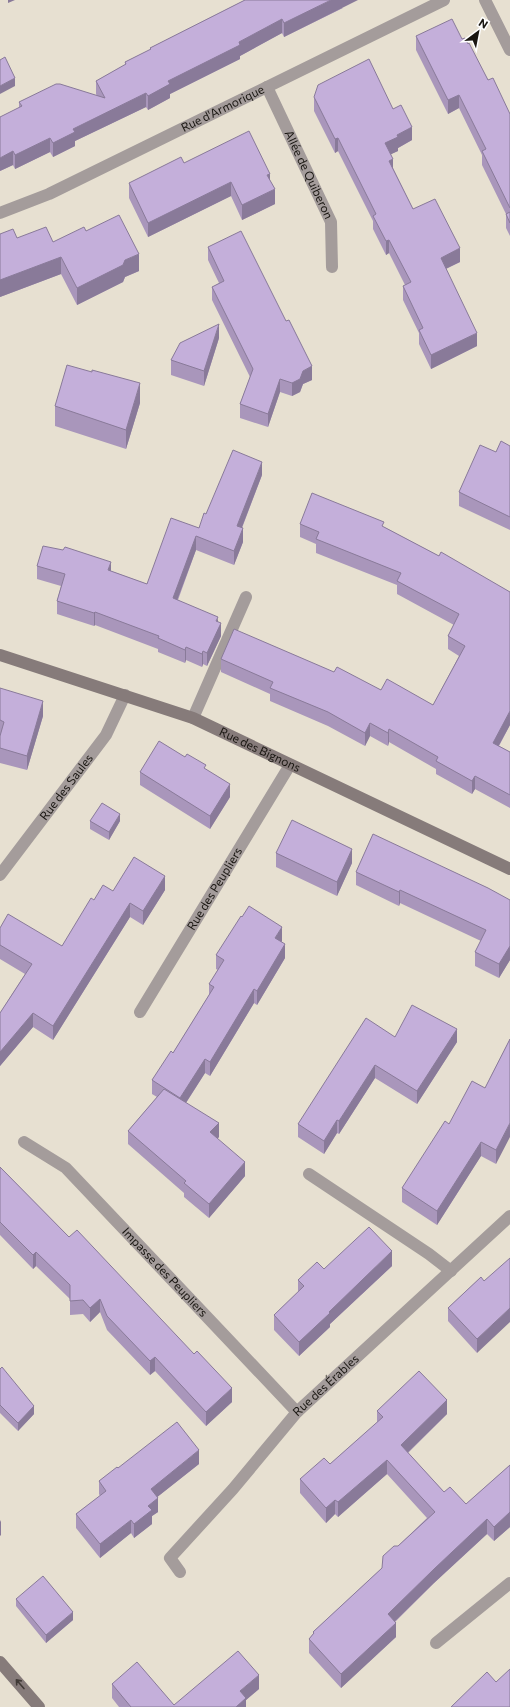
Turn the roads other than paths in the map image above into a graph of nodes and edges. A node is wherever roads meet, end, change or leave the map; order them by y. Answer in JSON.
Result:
{"nodes":[{"id":1,"x":444,"y":0,"type":"edge"},
{"id":2,"x":485,"y":0,"type":"edge"},
{"id":3,"x":510,"y":50,"type":"edge"},
{"id":4,"x":266,"y":87,"type":"junction"},
{"id":5,"x":0,"y":214,"type":"edge"},
{"id":6,"x":332,"y":267,"type":"dead end"},
{"id":7,"x":246,"y":597,"type":"dead end"},
{"id":8,"x":0,"y":655,"type":"edge"},
{"id":9,"x":125,"y":695,"type":"junction"},
{"id":10,"x":193,"y":718,"type":"junction"},
{"id":11,"x":290,"y":765,"type":"junction"},
{"id":12,"x":510,"y":869,"type":"edge"},
{"id":13,"x":0,"y":875,"type":"edge"},
{"id":14,"x":140,"y":1012,"type":"dead end"},
{"id":15,"x":24,"y":1142,"type":"dead end"},
{"id":16,"x":309,"y":1174,"type":"dead end"},
{"id":17,"x":510,"y":1216,"type":"edge"},
{"id":18,"x":452,"y":1271,"type":"junction"},
{"id":19,"x":297,"y":1412,"type":"junction"},
{"id":20,"x":180,"y":1572,"type":"dead end"},
{"id":21,"x":510,"y":1583,"type":"edge"},
{"id":22,"x":436,"y":1643,"type":"dead end"},
{"id":23,"x":0,"y":1662,"type":"edge"},
{"id":24,"x":39,"y":1707,"type":"edge"}],
"edges":[{"from":1,"to":4,"type":"street","name":"Rue d'Armorique"},
{"from":2,"to":3,"type":"street"},
{"from":4,"to":5,"type":"street","name":"Rue d'Armorique"},
{"from":4,"to":6,"type":"street","name":"Allée de Quiberon"},
{"from":7,"to":10,"type":"street"},
{"from":8,"to":9,"type":"street","name":"Rue des Bignons"},
{"from":9,"to":10,"type":"street","name":"Rue des Bignons"},
{"from":9,"to":13,"type":"street","name":"Rue des Saules"},
{"from":10,"to":11,"type":"street","name":"Rue des Bignons"},
{"from":11,"to":12,"type":"street","name":"Rue des Bignons"},
{"from":11,"to":14,"type":"street","name":"Rue des Peupliers"},
{"from":15,"to":19,"type":"street","name":"Impasse des Peupliers"},
{"from":16,"to":18,"type":"street"},
{"from":17,"to":18,"type":"street","name":"Rue des Érables"},
{"from":18,"to":19,"type":"street","name":"Rue des Érables"},
{"from":19,"to":20,"type":"street","name":"Rue des Érables"},
{"from":21,"to":22,"type":"street"},
{"from":24,"to":23,"type":"street","one_way":true}]}
